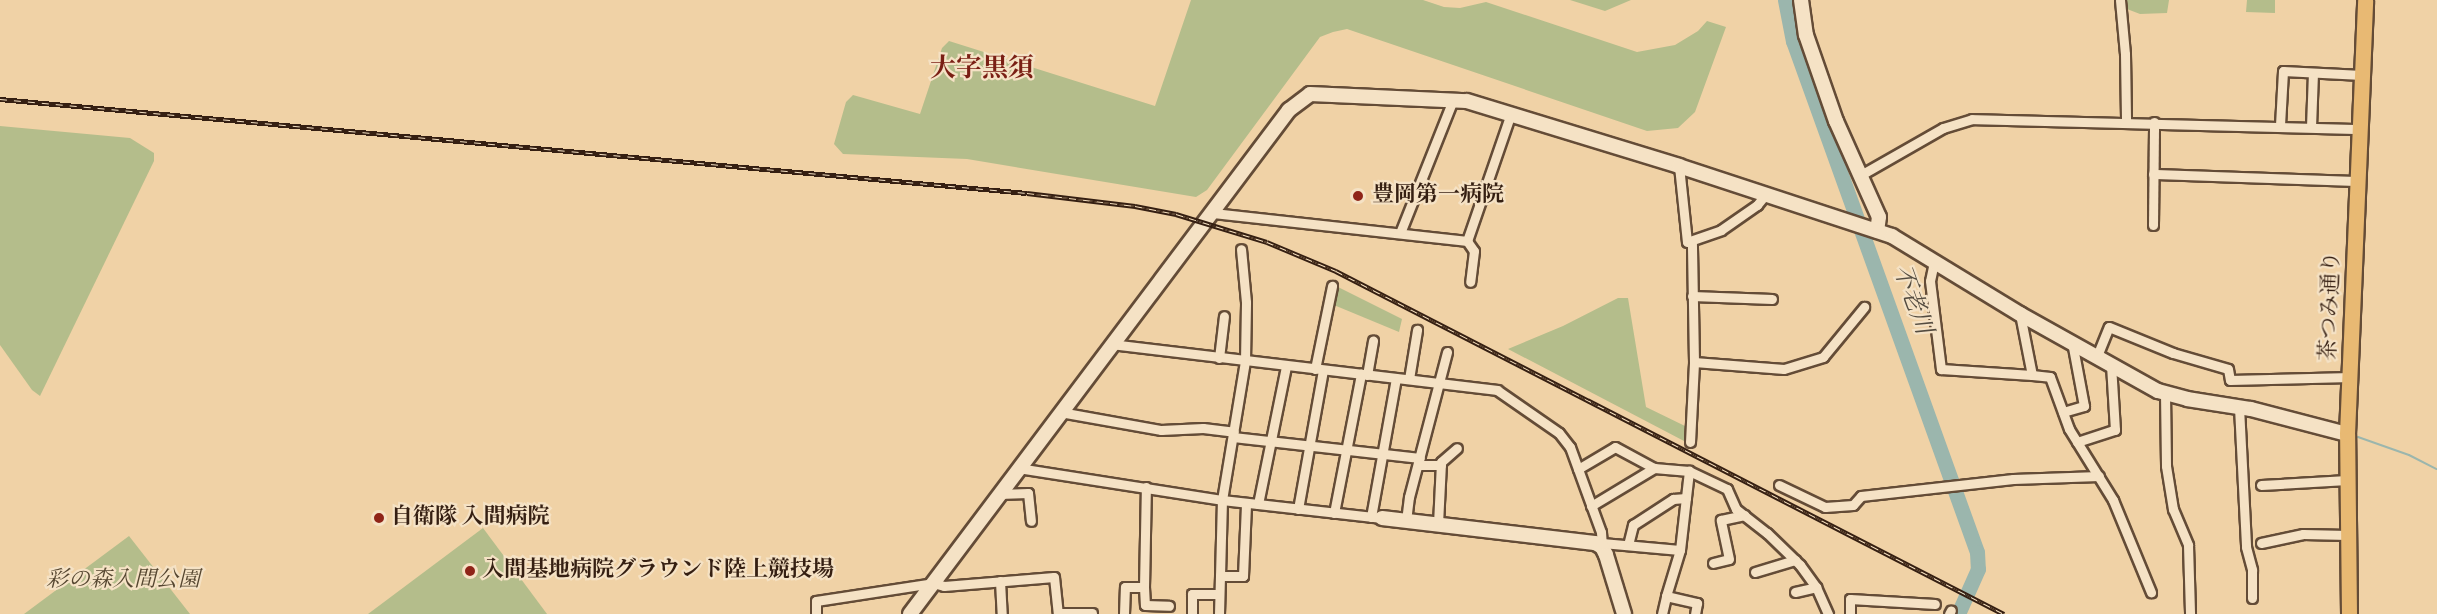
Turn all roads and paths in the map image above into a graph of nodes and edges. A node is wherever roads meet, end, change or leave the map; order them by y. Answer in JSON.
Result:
{"nodes":[{"id":1,"x":1801,"y":0,"type":"edge"},
{"id":2,"x":2120,"y":0,"type":"edge"},
{"id":3,"x":2365,"y":0,"type":"edge"},
{"id":4,"x":2313,"y":73,"type":"junction"},
{"id":5,"x":2362,"y":75,"type":"junction"},
{"id":6,"x":1453,"y":100,"type":"junction"},
{"id":7,"x":1511,"y":113,"type":"junction"},
{"id":8,"x":2126,"y":121,"type":"junction"},
{"id":9,"x":2154,"y":122,"type":"junction"},
{"id":10,"x":2280,"y":125,"type":"junction"},
{"id":11,"x":2311,"y":127,"type":"junction"},
{"id":12,"x":2360,"y":129,"type":"junction"},
{"id":13,"x":1679,"y":166,"type":"junction"},
{"id":14,"x":2153,"y":174,"type":"junction"},
{"id":15,"x":1859,"y":176,"type":"junction"},
{"id":16,"x":2358,"y":181,"type":"junction"},
{"id":17,"x":1765,"y":195,"type":"junction"},
{"id":18,"x":1213,"y":213,"type":"junction"},
{"id":19,"x":2153,"y":225,"type":"dead end"},
{"id":20,"x":1874,"y":230,"type":"junction"},
{"id":21,"x":1400,"y":233,"type":"junction"},
{"id":22,"x":1467,"y":241,"type":"junction"},
{"id":23,"x":1692,"y":242,"type":"junction"},
{"id":24,"x":1240,"y":249,"type":"dead end"},
{"id":25,"x":1934,"y":262,"type":"junction"},
{"id":26,"x":1470,"y":282,"type":"dead end"},
{"id":27,"x":1332,"y":286,"type":"dead end"},
{"id":28,"x":1692,"y":297,"type":"junction"},
{"id":29,"x":1772,"y":299,"type":"dead end"},
{"id":30,"x":1864,"y":307,"type":"dead end"},
{"id":31,"x":2020,"y":314,"type":"junction"},
{"id":32,"x":1224,"y":316,"type":"dead end"},
{"id":33,"x":1417,"y":330,"type":"dead end"},
{"id":34,"x":1373,"y":341,"type":"dead end"},
{"id":35,"x":2073,"y":342,"type":"junction"},
{"id":36,"x":1111,"y":344,"type":"junction"},
{"id":37,"x":1446,"y":352,"type":"dead end"},
{"id":38,"x":2097,"y":356,"type":"junction"},
{"id":39,"x":1219,"y":358,"type":"junction"},
{"id":40,"x":1245,"y":361,"type":"junction"},
{"id":41,"x":1694,"y":362,"type":"junction"},
{"id":42,"x":2111,"y":364,"type":"junction"},
{"id":43,"x":1286,"y":366,"type":"junction"},
{"id":44,"x":1319,"y":369,"type":"junction"},
{"id":45,"x":1364,"y":374,"type":"junction"},
{"id":46,"x":2032,"y":375,"type":"junction"},
{"id":47,"x":2351,"y":377,"type":"junction"},
{"id":48,"x":1396,"y":378,"type":"junction"},
{"id":49,"x":1409,"y":379,"type":"junction"},
{"id":50,"x":1440,"y":383,"type":"junction"},
{"id":51,"x":2165,"y":393,"type":"junction"},
{"id":52,"x":2238,"y":407,"type":"junction"},
{"id":53,"x":1060,"y":412,"type":"junction"},
{"id":54,"x":2063,"y":412,"type":"junction"},
{"id":55,"x":1234,"y":434,"type":"junction"},
{"id":56,"x":2348,"y":434,"type":"junction"},
{"id":57,"x":1271,"y":440,"type":"junction"},
{"id":58,"x":1690,"y":442,"type":"dead end"},
{"id":59,"x":2077,"y":442,"type":"junction"},
{"id":60,"x":1310,"y":444,"type":"junction"},
{"id":61,"x":1457,"y":447,"type":"dead end"},
{"id":62,"x":1347,"y":448,"type":"junction"},
{"id":63,"x":1383,"y":452,"type":"junction"},
{"id":64,"x":1419,"y":461,"type":"junction"},
{"id":65,"x":1441,"y":465,"type":"junction"},
{"id":66,"x":1018,"y":468,"type":"junction"},
{"id":67,"x":1654,"y":468,"type":"junction"},
{"id":68,"x":1578,"y":469,"type":"junction"},
{"id":69,"x":1689,"y":471,"type":"junction"},
{"id":70,"x":2099,"y":476,"type":"junction"},
{"id":71,"x":2347,"y":480,"type":"junction"},
{"id":72,"x":2260,"y":485,"type":"dead end"},
{"id":73,"x":1779,"y":486,"type":"dead end"},
{"id":74,"x":1146,"y":488,"type":"junction"},
{"id":75,"x":999,"y":494,"type":"junction"},
{"id":76,"x":1686,"y":498,"type":"junction"},
{"id":77,"x":1222,"y":500,"type":"junction"},
{"id":78,"x":1246,"y":503,"type":"junction"},
{"id":79,"x":1258,"y":504,"type":"junction"},
{"id":80,"x":1592,"y":506,"type":"junction"},
{"id":81,"x":1298,"y":509,"type":"junction"},
{"id":82,"x":1334,"y":513,"type":"junction"},
{"id":83,"x":1744,"y":515,"type":"junction"},
{"id":84,"x":1376,"y":518,"type":"junction"},
{"id":85,"x":1031,"y":521,"type":"dead end"},
{"id":86,"x":1406,"y":521,"type":"junction"},
{"id":87,"x":1438,"y":524,"type":"junction"},
{"id":88,"x":2348,"y":535,"type":"junction"},
{"id":89,"x":2261,"y":543,"type":"dead end"},
{"id":90,"x":1602,"y":545,"type":"junction"},
{"id":91,"x":1628,"y":545,"type":"junction"},
{"id":92,"x":1680,"y":550,"type":"junction"},
{"id":93,"x":1795,"y":560,"type":"junction"},
{"id":94,"x":1713,"y":563,"type":"dead end"},
{"id":95,"x":1755,"y":572,"type":"dead end"},
{"id":96,"x":1220,"y":576,"type":"junction"},
{"id":97,"x":999,"y":581,"type":"junction"},
{"id":98,"x":933,"y":583,"type":"junction"},
{"id":99,"x":1144,"y":587,"type":"junction"},
{"id":100,"x":1816,"y":587,"type":"junction"},
{"id":101,"x":1795,"y":592,"type":"dead end"},
{"id":102,"x":2151,"y":592,"type":"dead end"},
{"id":103,"x":1219,"y":594,"type":"junction"},
{"id":104,"x":1666,"y":596,"type":"junction"},
{"id":105,"x":2252,"y":598,"type":"dead end"},
{"id":106,"x":1935,"y":604,"type":"dead end"},
{"id":107,"x":1169,"y":606,"type":"dead end"},
{"id":108,"x":1058,"y":613,"type":"edge"},
{"id":109,"x":1092,"y":613,"type":"edge"},
{"id":110,"x":816,"y":614,"type":"edge"},
{"id":111,"x":910,"y":614,"type":"edge"},
{"id":112,"x":1002,"y":614,"type":"edge"},
{"id":113,"x":1124,"y":614,"type":"edge"},
{"id":114,"x":1192,"y":614,"type":"edge"},
{"id":115,"x":1219,"y":614,"type":"edge"},
{"id":116,"x":1624,"y":614,"type":"edge"},
{"id":117,"x":1662,"y":614,"type":"edge"},
{"id":118,"x":1695,"y":614,"type":"edge"},
{"id":119,"x":1828,"y":614,"type":"edge"},
{"id":120,"x":1850,"y":614,"type":"edge"},
{"id":121,"x":2190,"y":614,"type":"edge"},
{"id":122,"x":2349,"y":614,"type":"edge"}],
"edges":[{"from":1,"to":15,"type":"street"},
{"from":2,"to":8,"type":"street"},
{"from":3,"to":5,"type":"main road","name":"茶つみ通り"},
{"from":4,"to":5,"type":"street"},
{"from":4,"to":10,"type":"street"},
{"from":4,"to":11,"type":"street"},
{"from":5,"to":12,"type":"main road","name":"茶つみ通り"},
{"from":6,"to":7,"type":"street"},
{"from":6,"to":18,"type":"street"},
{"from":6,"to":21,"type":"street"},
{"from":7,"to":13,"type":"street"},
{"from":7,"to":22,"type":"street"},
{"from":8,"to":9,"type":"street"},
{"from":8,"to":15,"type":"street"},
{"from":9,"to":10,"type":"street"},
{"from":9,"to":14,"type":"street"},
{"from":10,"to":11,"type":"street"},
{"from":11,"to":12,"type":"street"},
{"from":12,"to":16,"type":"main road","name":"茶つみ通り"},
{"from":13,"to":17,"type":"street"},
{"from":13,"to":23,"type":"street"},
{"from":14,"to":16,"type":"street"},
{"from":14,"to":19,"type":"street"},
{"from":15,"to":20,"type":"street"},
{"from":16,"to":47,"type":"main road","name":"茶つみ通り"},
{"from":17,"to":20,"type":"street"},
{"from":17,"to":23,"type":"street"},
{"from":18,"to":21,"type":"street"},
{"from":18,"to":36,"type":"street"},
{"from":20,"to":25,"type":"street"},
{"from":21,"to":22,"type":"street"},
{"from":22,"to":26,"type":"street"},
{"from":23,"to":28,"type":"street"},
{"from":24,"to":40,"type":"street"},
{"from":25,"to":31,"type":"street"},
{"from":25,"to":46,"type":"street"},
{"from":27,"to":44,"type":"street"},
{"from":28,"to":29,"type":"street"},
{"from":28,"to":41,"type":"street"},
{"from":30,"to":41,"type":"street"},
{"from":31,"to":35,"type":"street"},
{"from":31,"to":46,"type":"street"},
{"from":32,"to":39,"type":"street"},
{"from":33,"to":49,"type":"street"},
{"from":34,"to":45,"type":"street"},
{"from":35,"to":38,"type":"street"},
{"from":35,"to":54,"type":"street"},
{"from":36,"to":39,"type":"street"},
{"from":36,"to":53,"type":"street"},
{"from":37,"to":50,"type":"street"},
{"from":38,"to":42,"type":"street"},
{"from":38,"to":47,"type":"street"},
{"from":39,"to":40,"type":"street"},
{"from":40,"to":43,"type":"street"},
{"from":40,"to":55,"type":"street"},
{"from":41,"to":58,"type":"street"},
{"from":42,"to":51,"type":"street"},
{"from":42,"to":59,"type":"street"},
{"from":43,"to":44,"type":"street"},
{"from":43,"to":57,"type":"street"},
{"from":44,"to":45,"type":"street"},
{"from":44,"to":60,"type":"street"},
{"from":45,"to":48,"type":"street"},
{"from":45,"to":62,"type":"street"},
{"from":46,"to":54,"type":"street"},
{"from":47,"to":56,"type":"main road","name":"茶つみ通り"},
{"from":48,"to":49,"type":"street"},
{"from":48,"to":63,"type":"street"},
{"from":49,"to":50,"type":"street"},
{"from":50,"to":64,"type":"street"},
{"from":50,"to":68,"type":"street"},
{"from":51,"to":52,"type":"street"},
{"from":51,"to":121,"type":"street"},
{"from":52,"to":56,"type":"street"},
{"from":52,"to":105,"type":"street"},
{"from":53,"to":55,"type":"street"},
{"from":53,"to":66,"type":"street"},
{"from":54,"to":59,"type":"street"},
{"from":55,"to":57,"type":"street"},
{"from":55,"to":77,"type":"street"},
{"from":56,"to":71,"type":"main road","name":"茶つみ通り"},
{"from":57,"to":60,"type":"street"},
{"from":57,"to":79,"type":"street"},
{"from":59,"to":70,"type":"street"},
{"from":60,"to":62,"type":"street"},
{"from":60,"to":81,"type":"street"},
{"from":61,"to":65,"type":"street"},
{"from":62,"to":63,"type":"street"},
{"from":62,"to":82,"type":"street"},
{"from":63,"to":64,"type":"street"},
{"from":63,"to":84,"type":"street"},
{"from":64,"to":65,"type":"street"},
{"from":64,"to":86,"type":"street"},
{"from":65,"to":87,"type":"street"},
{"from":66,"to":74,"type":"street"},
{"from":66,"to":75,"type":"street"},
{"from":67,"to":68,"type":"street"},
{"from":67,"to":69,"type":"street"},
{"from":67,"to":80,"type":"street"},
{"from":68,"to":80,"type":"street"},
{"from":69,"to":76,"type":"street"},
{"from":69,"to":83,"type":"street"},
{"from":70,"to":73,"type":"street"},
{"from":70,"to":102,"type":"street"},
{"from":71,"to":72,"type":"street"},
{"from":71,"to":88,"type":"main road","name":"茶つみ通り"},
{"from":74,"to":77,"type":"street"},
{"from":74,"to":99,"type":"street"},
{"from":75,"to":85,"type":"street"},
{"from":75,"to":98,"type":"street"},
{"from":76,"to":91,"type":"street"},
{"from":76,"to":92,"type":"street"},
{"from":77,"to":78,"type":"street"},
{"from":77,"to":96,"type":"street"},
{"from":78,"to":79,"type":"street"},
{"from":78,"to":96,"type":"street"},
{"from":79,"to":81,"type":"street"},
{"from":80,"to":90,"type":"street"},
{"from":81,"to":82,"type":"street"},
{"from":82,"to":84,"type":"street"},
{"from":83,"to":93,"type":"street"},
{"from":83,"to":94,"type":"street"},
{"from":84,"to":86,"type":"street"},
{"from":86,"to":87,"type":"street"},
{"from":87,"to":90,"type":"street"},
{"from":88,"to":89,"type":"street"},
{"from":88,"to":122,"type":"main road","name":"茶つみ通り"},
{"from":90,"to":91,"type":"street"},
{"from":90,"to":116,"type":"street"},
{"from":91,"to":92,"type":"street"},
{"from":92,"to":104,"type":"street"},
{"from":93,"to":95,"type":"street"},
{"from":93,"to":100,"type":"street"},
{"from":96,"to":103,"type":"street"},
{"from":97,"to":98,"type":"street"},
{"from":97,"to":108,"type":"street"},
{"from":97,"to":112,"type":"street"},
{"from":98,"to":110,"type":"street"},
{"from":98,"to":111,"type":"street"},
{"from":99,"to":107,"type":"street"},
{"from":99,"to":113,"type":"street"},
{"from":100,"to":101,"type":"street"},
{"from":100,"to":119,"type":"street"},
{"from":103,"to":114,"type":"street"},
{"from":103,"to":115,"type":"street"},
{"from":104,"to":117,"type":"street"},
{"from":104,"to":118,"type":"street"},
{"from":106,"to":120,"type":"street"},
{"from":108,"to":109,"type":"street"}]}
